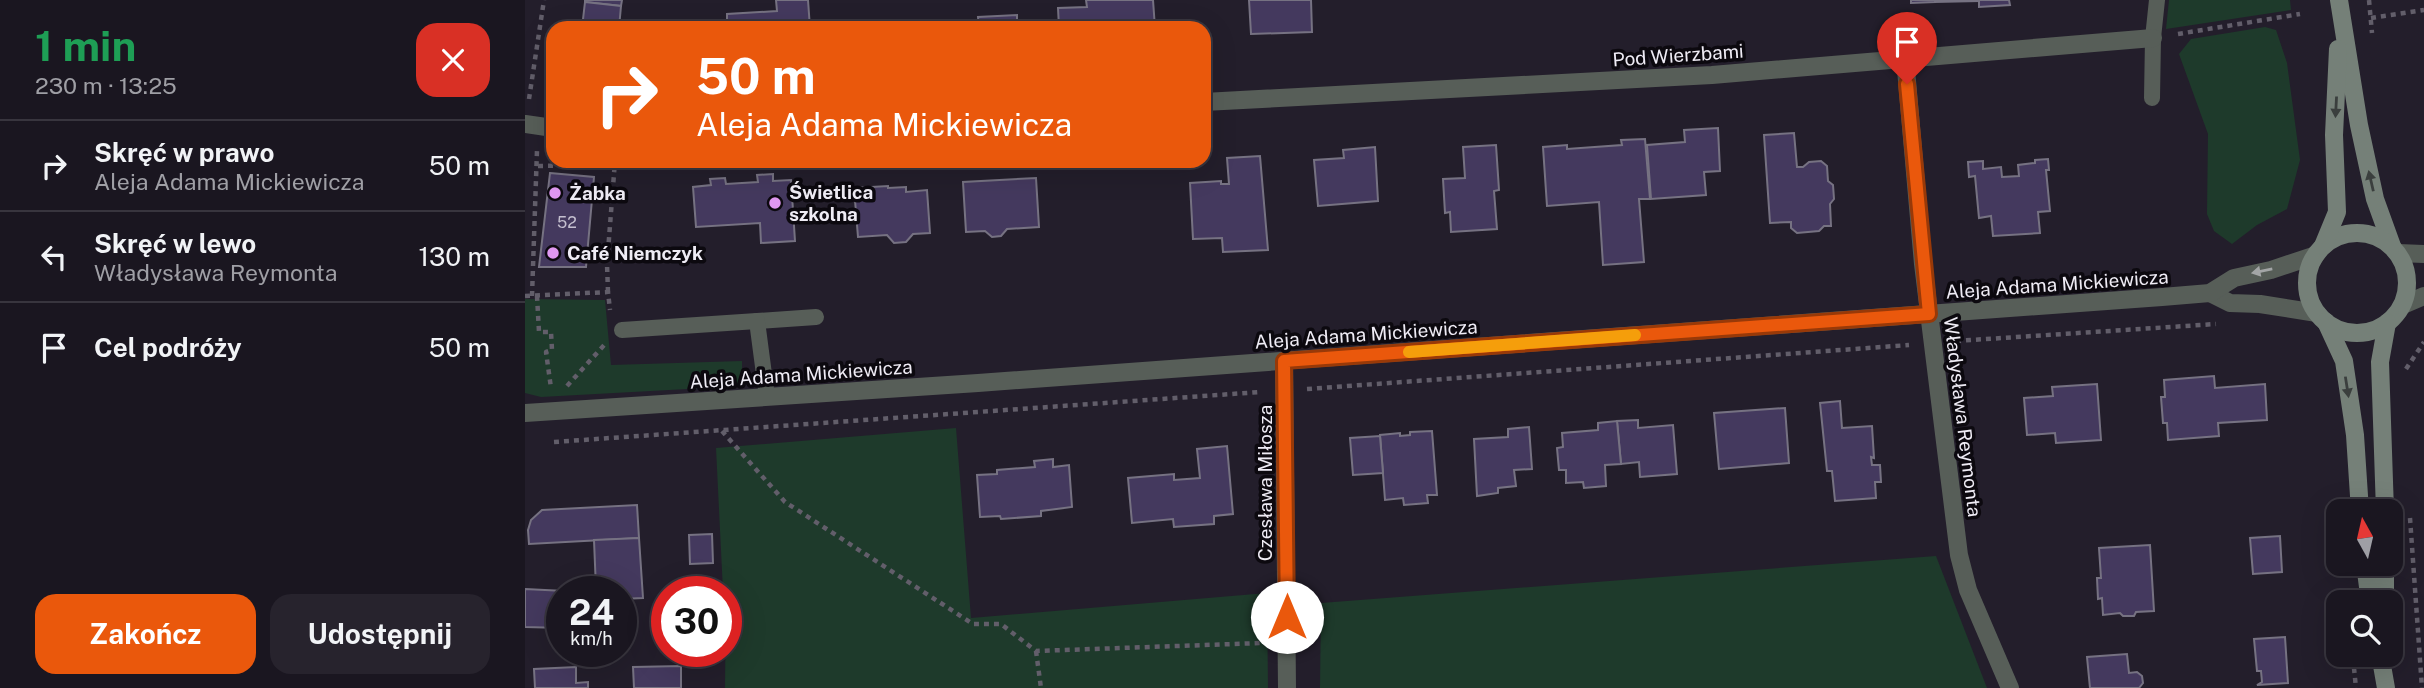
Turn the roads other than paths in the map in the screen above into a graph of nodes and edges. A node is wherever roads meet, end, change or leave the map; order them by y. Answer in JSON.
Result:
{"nodes":[{"id":1,"x":2157,"y":0,"type":"edge"},
{"id":2,"x":2339,"y":7,"type":"edge"},
{"id":3,"x":2153,"y":38,"type":"junction"},
{"id":4,"x":1905,"y":58,"type":"junction"},
{"id":5,"x":2152,"y":98,"type":"dead end"},
{"id":6,"x":1211,"y":102,"type":"edge"},
{"id":7,"x":525,"y":124,"type":"edge"},
{"id":8,"x":546,"y":127,"type":"edge"},
{"id":9,"x":2320,"y":250,"type":"junction"},
{"id":10,"x":2395,"y":250,"type":"junction"},
{"id":11,"x":2424,"y":254,"type":"edge"},
{"id":12,"x":2210,"y":293,"type":"junction"},
{"id":13,"x":2424,"y":296,"type":"edge"},
{"id":14,"x":2403,"y":304,"type":"junction"},
{"id":15,"x":1929,"y":314,"type":"junction"},
{"id":16,"x":816,"y":317,"type":"dead end"},
{"id":17,"x":2321,"y":318,"type":"junction"},
{"id":18,"x":757,"y":321,"type":"junction"},
{"id":19,"x":2388,"y":323,"type":"junction"},
{"id":20,"x":615,"y":328,"type":"road end"},
{"id":21,"x":1284,"y":361,"type":"junction"},
{"id":22,"x":767,"y":397,"type":"junction"},
{"id":23,"x":525,"y":413,"type":"edge"},
{"id":24,"x":2359,"y":499,"type":"edge"},
{"id":25,"x":2385,"y":499,"type":"edge"},
{"id":26,"x":2383,"y":667,"type":"edge"},
{"id":27,"x":1287,"y":688,"type":"edge"},
{"id":28,"x":2010,"y":688,"type":"edge"},
{"id":29,"x":2386,"y":688,"type":"edge"}],
"edges":[{"from":1,"to":3,"type":"lane"},
{"from":2,"to":9,"type":"street","one_way":true},
{"from":10,"to":2,"type":"street","one_way":true},
{"from":3,"to":4,"type":"street","name":"Pod Wierzbami"},
{"from":3,"to":5,"type":"lane"},
{"from":4,"to":6,"type":"street","name":"Pod Wierzbami"},
{"from":4,"to":15,"type":"street","name":"Władysława Reymonta"},
{"from":7,"to":8,"type":"street"},
{"from":9,"to":10,"type":"street"},
{"from":9,"to":12,"type":"street","name":"Aleja Adama Mickiewicza","one_way":true},
{"from":9,"to":17,"type":"street"},
{"from":10,"to":11,"type":"street"},
{"from":10,"to":14,"type":"street"},
{"from":12,"to":15,"type":"street","name":"Aleja Adama Mickiewicza"},
{"from":12,"to":17,"type":"street","name":"Aleja Adama Mickiewicza"},
{"from":13,"to":14,"type":"street"},
{"from":14,"to":19,"type":"street"},
{"from":15,"to":21,"type":"street","name":"Aleja Adama Mickiewicza"},
{"from":15,"to":28,"type":"street","name":"Władysława Reymonta"},
{"from":16,"to":18,"type":"lane"},
{"from":17,"to":19,"type":"street"},
{"from":17,"to":24,"type":"street","one_way":true},
{"from":18,"to":20,"type":"lane"},
{"from":18,"to":22,"type":"lane"},
{"from":19,"to":25,"type":"street"},
{"from":21,"to":22,"type":"street","name":"Aleja Adama Mickiewicza"},
{"from":21,"to":27,"type":"street","name":"Czesława Miłosza"},
{"from":22,"to":23,"type":"street","name":"Aleja Adama Mickiewicza"},
{"from":26,"to":29,"type":"street"}]}
